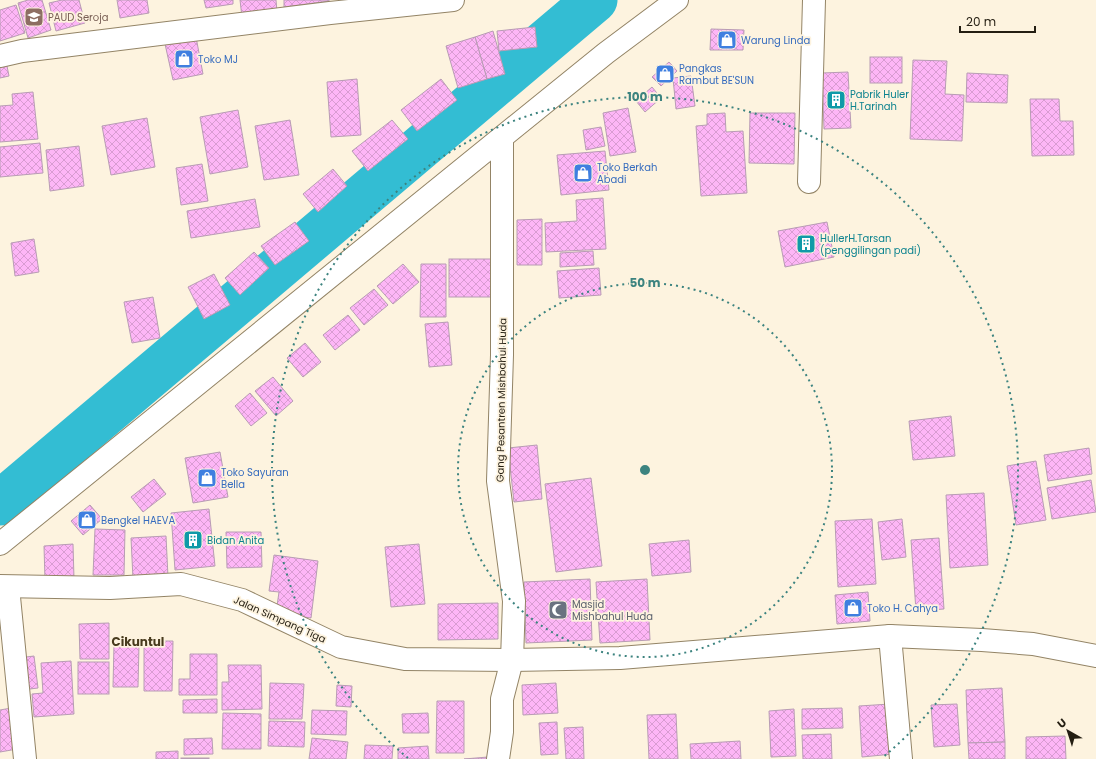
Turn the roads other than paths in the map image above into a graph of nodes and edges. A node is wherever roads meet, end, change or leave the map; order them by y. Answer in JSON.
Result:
{"nodes":[{"id":1,"x":453,"y":0,"type":"edge"},
{"id":2,"x":677,"y":0,"type":"edge"},
{"id":3,"x":814,"y":0,"type":"edge"},
{"id":4,"x":0,"y":56,"type":"edge"},
{"id":5,"x":502,"y":138,"type":"junction"},
{"id":6,"x":809,"y":182,"type":"dead end"},
{"id":7,"x":0,"y":544,"type":"edge"},
{"id":8,"x":4,"y":586,"type":"edge"},
{"id":9,"x":890,"y":636,"type":"junction"},
{"id":10,"x":1096,"y":656,"type":"edge"},
{"id":11,"x":512,"y":660,"type":"junction"},
{"id":12,"x":25,"y":759,"type":"edge"},
{"id":13,"x":498,"y":759,"type":"edge"},
{"id":14,"x":901,"y":759,"type":"edge"}],
"edges":[{"from":1,"to":4,"type":"street"},
{"from":2,"to":5,"type":"street"},
{"from":3,"to":6,"type":"street"},
{"from":5,"to":7,"type":"street"},
{"from":5,"to":11,"type":"street","name":"Gang Pesantren Mishbahul Huda"},
{"from":8,"to":11,"type":"street","name":"Jalan Simpang Tiga"},
{"from":8,"to":12,"type":"street"},
{"from":9,"to":10,"type":"street","name":"Jalan Simpang Tiga"},
{"from":9,"to":11,"type":"street","name":"Jalan Simpang Tiga"},
{"from":9,"to":14,"type":"street"},
{"from":11,"to":13,"type":"street","name":"Gang Pesantren Mishbahul Huda"}]}
